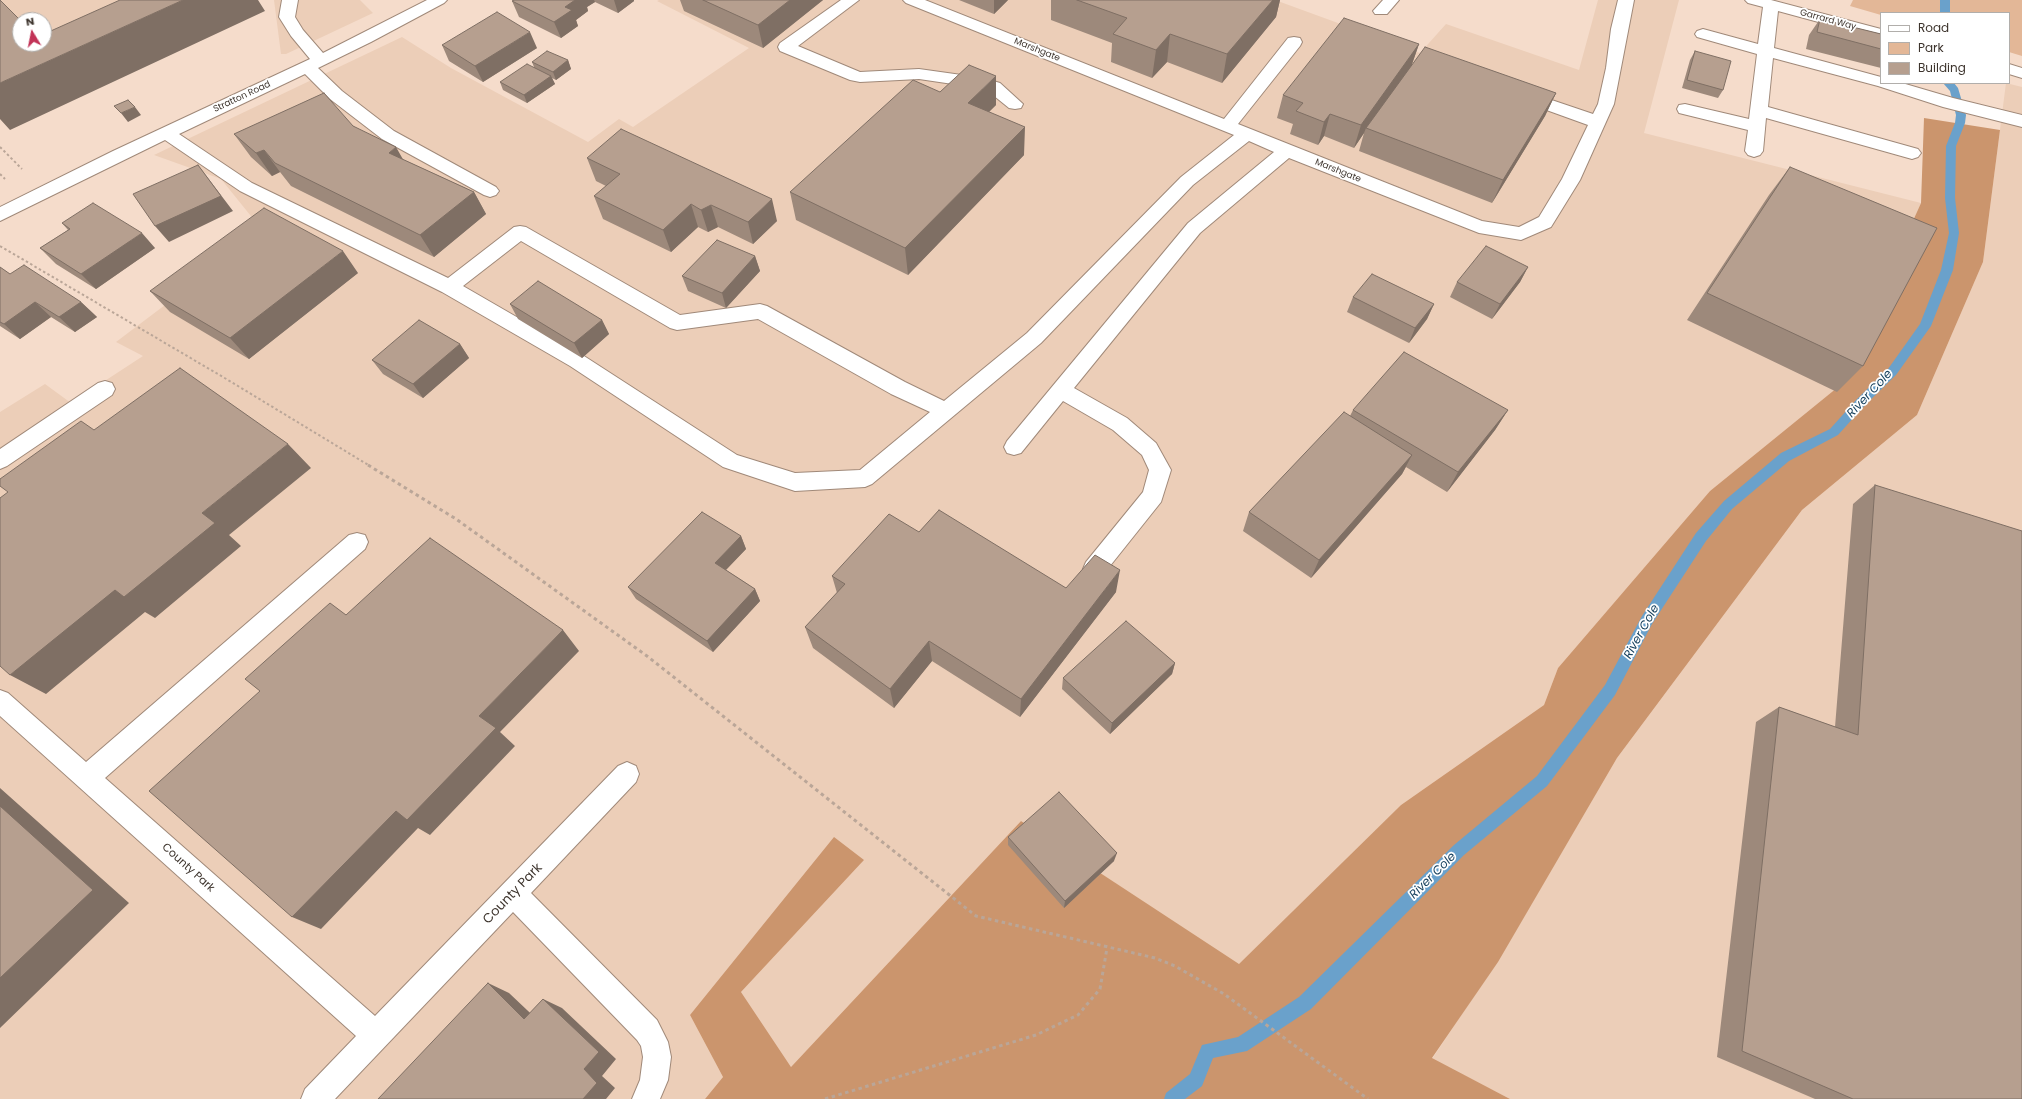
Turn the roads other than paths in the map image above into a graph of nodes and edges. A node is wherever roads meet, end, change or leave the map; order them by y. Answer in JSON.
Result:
{"nodes":[{"id":1,"x":290,"y":0,"type":"edge"},
{"id":2,"x":440,"y":0,"type":"edge"},
{"id":3,"x":851,"y":0,"type":"edge"},
{"id":4,"x":911,"y":0,"type":"edge"},
{"id":5,"x":1626,"y":0,"type":"edge"},
{"id":6,"x":1753,"y":0,"type":"edge"},
{"id":7,"x":1771,"y":5,"type":"junction"},
{"id":8,"x":1801,"y":6,"type":"edge"},
{"id":9,"x":1703,"y":34,"type":"dead end"},
{"id":10,"x":1880,"y":34,"type":"edge"},
{"id":11,"x":1294,"y":42,"type":"dead end"},
{"id":12,"x":1766,"y":51,"type":"junction"},
{"id":13,"x":314,"y":63,"type":"junction"},
{"id":14,"x":2010,"y":69,"type":"edge"},
{"id":15,"x":2022,"y":73,"type":"edge"},
{"id":16,"x":1880,"y":82,"type":"edge"},
{"id":17,"x":1887,"y":84,"type":"edge"},
{"id":18,"x":1510,"y":91,"type":"edge"},
{"id":19,"x":1014,"y":104,"type":"dead end"},
{"id":20,"x":1685,"y":109,"type":"dead end"},
{"id":21,"x":1759,"y":110,"type":"junction"},
{"id":22,"x":2022,"y":121,"type":"edge"},
{"id":23,"x":1598,"y":122,"type":"junction"},
{"id":24,"x":1227,"y":126,"type":"junction"},
{"id":25,"x":1757,"y":127,"type":"junction"},
{"id":26,"x":166,"y":133,"type":"junction"},
{"id":27,"x":1247,"y":134,"type":"junction"},
{"id":28,"x":1288,"y":150,"type":"junction"},
{"id":29,"x":1754,"y":151,"type":"dead end"},
{"id":30,"x":1912,"y":153,"type":"dead end"},
{"id":31,"x":490,"y":191,"type":"dead end"},
{"id":32,"x":0,"y":215,"type":"edge"},
{"id":33,"x":449,"y":288,"type":"junction"},
{"id":34,"x":104,"y":389,"type":"dead end"},
{"id":35,"x":1061,"y":390,"type":"junction"},
{"id":36,"x":944,"y":410,"type":"junction"},
{"id":37,"x":1014,"y":447,"type":"dead end"},
{"id":38,"x":0,"y":460,"type":"edge"},
{"id":39,"x":357,"y":542,"type":"dead end"},
{"id":40,"x":1094,"y":570,"type":"edge"},
{"id":41,"x":0,"y":702,"type":"edge"},
{"id":42,"x":628,"y":774,"type":"dead end"},
{"id":43,"x":86,"y":778,"type":"junction"},
{"id":44,"x":513,"y":893,"type":"junction"},
{"id":45,"x":376,"y":1035,"type":"junction"},
{"id":46,"x":315,"y":1099,"type":"edge"},
{"id":47,"x":646,"y":1099,"type":"edge"}],
"edges":[{"from":1,"to":13,"type":"street"},
{"from":2,"to":13,"type":"street","name":"Stratton Road"},
{"from":3,"to":19,"type":"street"},
{"from":4,"to":24,"type":"street","name":"Marshgate"},
{"from":5,"to":23,"type":"street","name":"Marshgate"},
{"from":6,"to":7,"type":"street","name":"Garrard Way"},
{"from":7,"to":8,"type":"street","name":"Garrard Way"},
{"from":7,"to":12,"type":"street"},
{"from":8,"to":10,"type":"street","name":"Garrard Way"},
{"from":9,"to":12,"type":"street"},
{"from":11,"to":24,"type":"street"},
{"from":12,"to":16,"type":"street"},
{"from":12,"to":21,"type":"street"},
{"from":13,"to":26,"type":"street","name":"Stratton Road"},
{"from":13,"to":31,"type":"street"},
{"from":14,"to":15,"type":"street"},
{"from":17,"to":22,"type":"street"},
{"from":18,"to":23,"type":"street"},
{"from":20,"to":25,"type":"street"},
{"from":21,"to":25,"type":"street"},
{"from":21,"to":30,"type":"street"},
{"from":23,"to":28,"type":"street","name":"Marshgate"},
{"from":24,"to":27,"type":"street","name":"Marshgate"},
{"from":25,"to":29,"type":"street"},
{"from":26,"to":32,"type":"street","name":"Stratton Road"},
{"from":26,"to":33,"type":"street"},
{"from":27,"to":28,"type":"street","name":"Marshgate"},
{"from":27,"to":36,"type":"street"},
{"from":28,"to":35,"type":"street"},
{"from":33,"to":36,"type":"street"},
{"from":33,"to":36,"type":"street"},
{"from":34,"to":38,"type":"street"},
{"from":35,"to":37,"type":"street"},
{"from":35,"to":40,"type":"street"},
{"from":39,"to":43,"type":"street"},
{"from":41,"to":43,"type":"street","name":"County Park"},
{"from":42,"to":44,"type":"street","name":"County Park"},
{"from":43,"to":45,"type":"street","name":"County Park"},
{"from":44,"to":45,"type":"street","name":"County Park"},
{"from":44,"to":47,"type":"street"},
{"from":45,"to":46,"type":"street","name":"County Park"}]}
